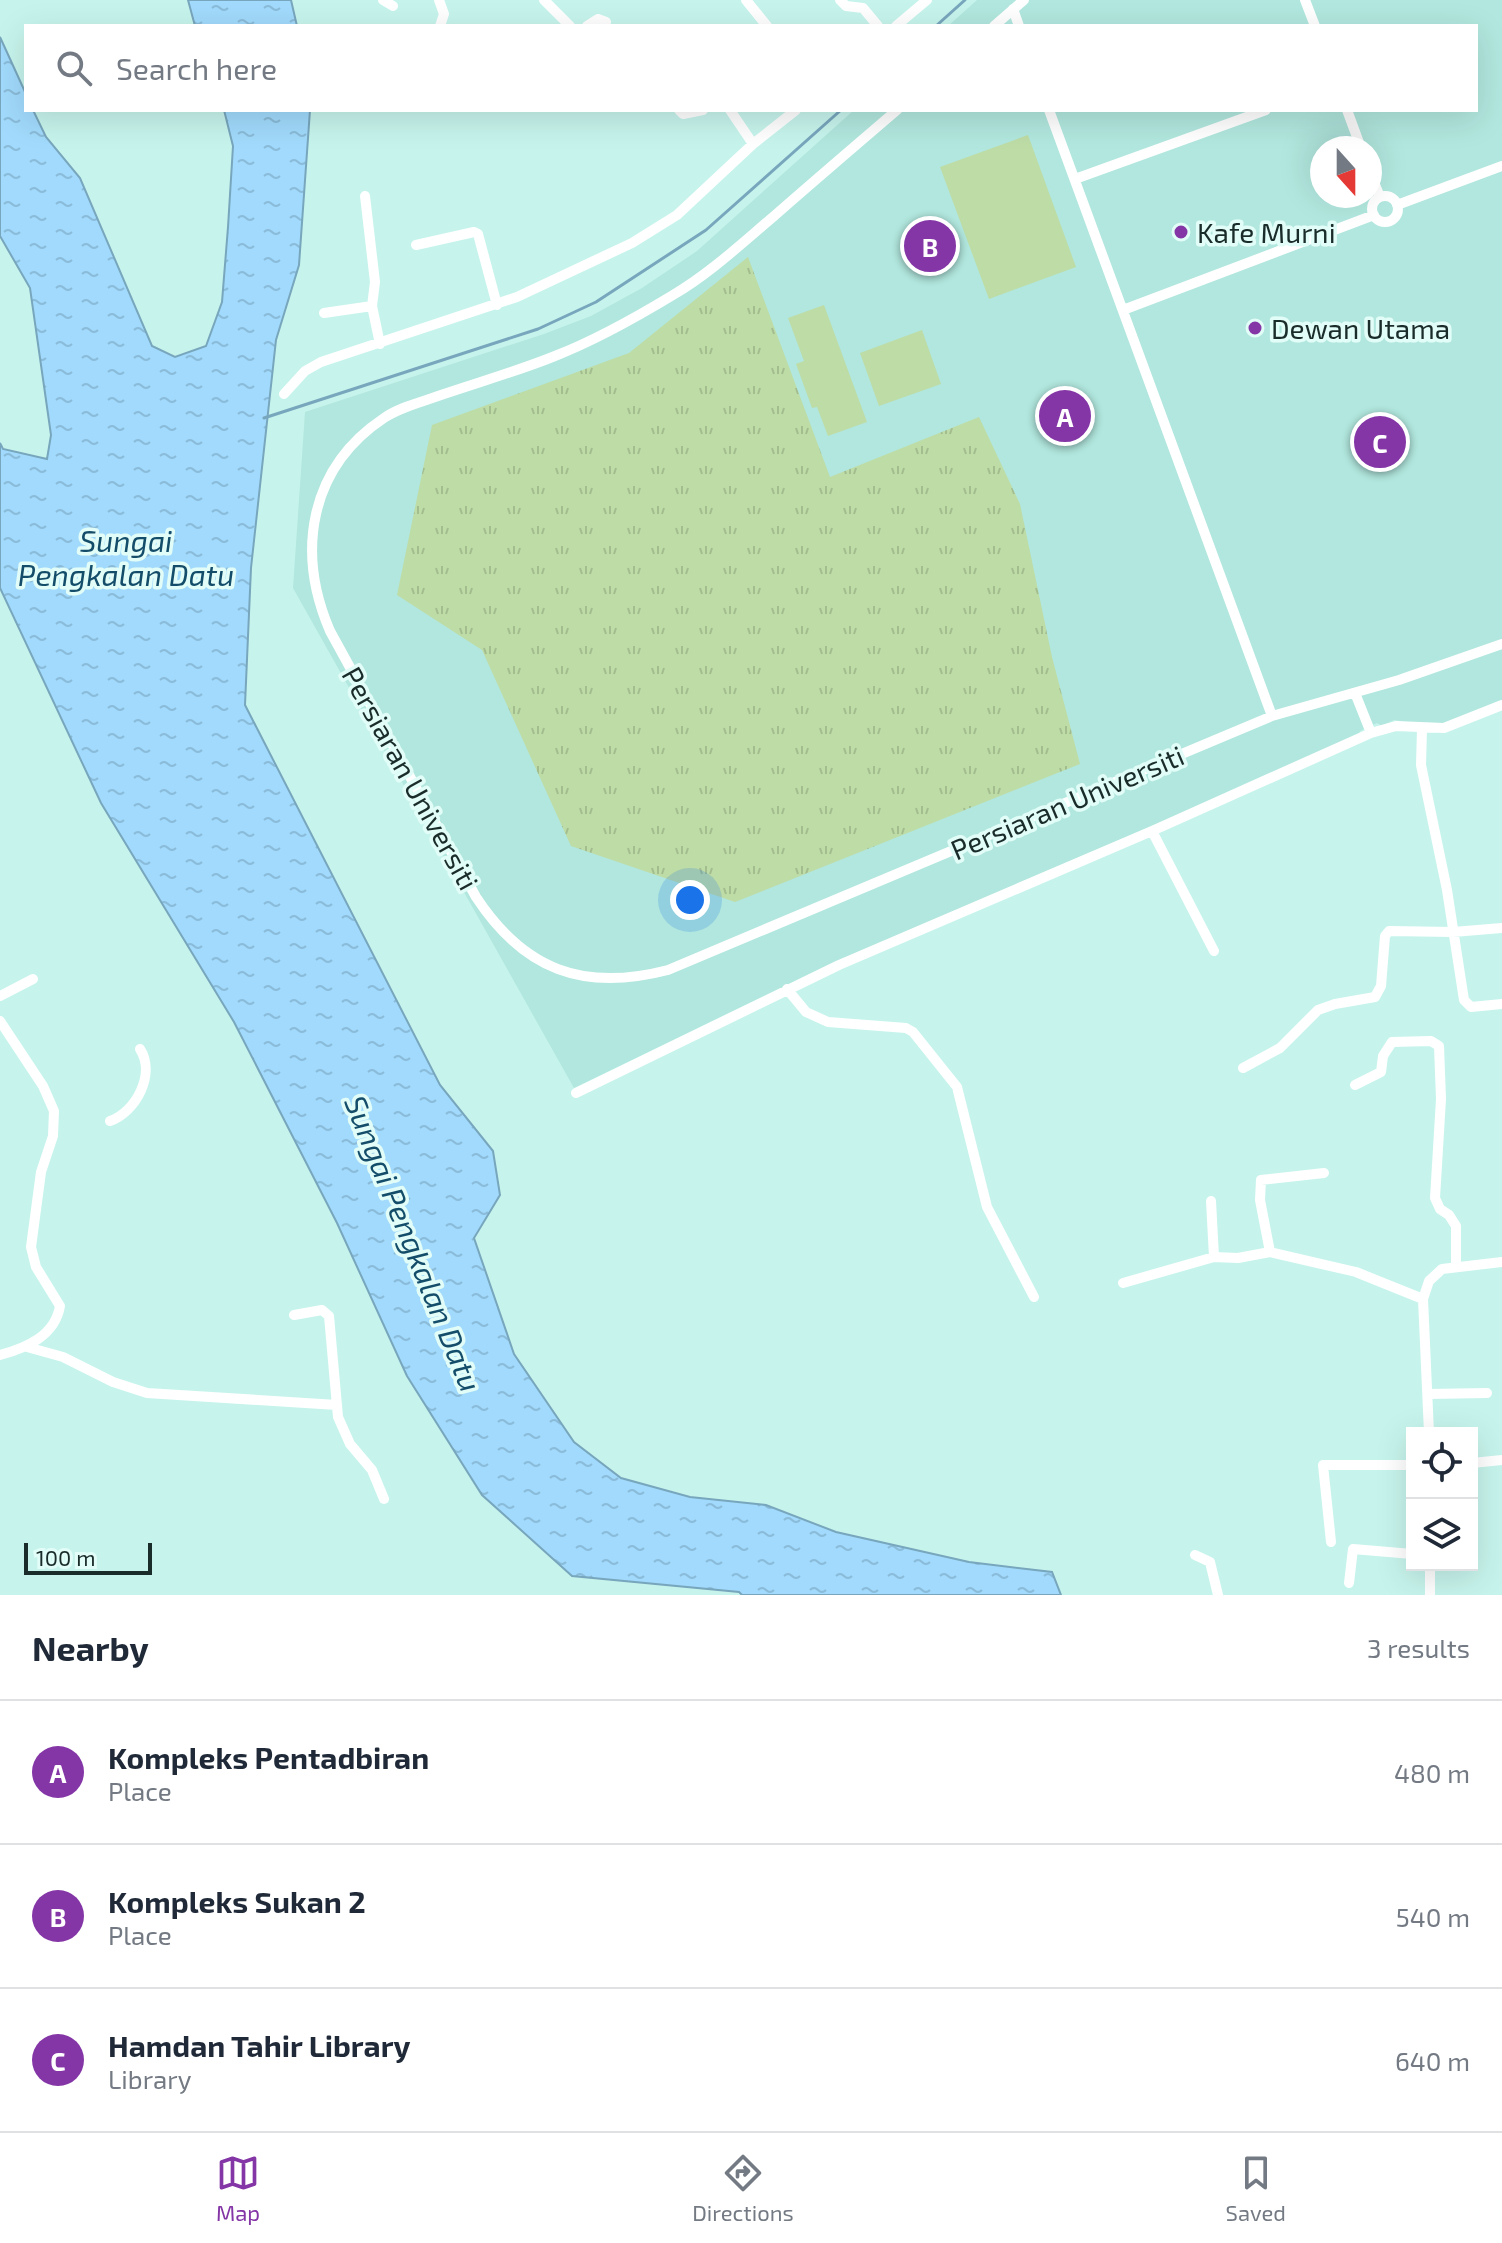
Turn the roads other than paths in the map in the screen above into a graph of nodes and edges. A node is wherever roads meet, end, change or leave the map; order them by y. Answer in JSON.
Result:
{"nodes":[{"id":1,"x":439,"y":0,"type":"edge"},
{"id":2,"x":544,"y":0,"type":"edge"},
{"id":3,"x":746,"y":0,"type":"edge"},
{"id":4,"x":840,"y":0,"type":"edge"},
{"id":5,"x":927,"y":0,"type":"edge"},
{"id":6,"x":1024,"y":0,"type":"edge"},
{"id":7,"x":1305,"y":0,"type":"edge"},
{"id":8,"x":1013,"y":9,"type":"junction"},
{"id":9,"x":606,"y":22,"type":"dead end"},
{"id":10,"x":441,"y":24,"type":"edge"},
{"id":11,"x":568,"y":24,"type":"edge"},
{"id":12,"x":590,"y":24,"type":"edge"},
{"id":13,"x":765,"y":24,"type":"edge"},
{"id":14,"x":876,"y":24,"type":"edge"},
{"id":15,"x":898,"y":24,"type":"edge"},
{"id":16,"x":996,"y":24,"type":"edge"},
{"id":17,"x":1018,"y":24,"type":"edge"},
{"id":18,"x":1314,"y":24,"type":"edge"},
{"id":19,"x":731,"y":112,"type":"edge"},
{"id":20,"x":793,"y":112,"type":"edge"},
{"id":21,"x":895,"y":112,"type":"edge"},
{"id":22,"x":1050,"y":112,"type":"edge"},
{"id":23,"x":1260,"y":112,"type":"edge"},
{"id":24,"x":1348,"y":112,"type":"edge"},
{"id":25,"x":1357,"y":136,"type":"edge"},
{"id":26,"x":753,"y":144,"type":"junction"},
{"id":27,"x":1502,"y":166,"type":"edge"},
{"id":28,"x":1075,"y":179,"type":"junction"},
{"id":29,"x":365,"y":196,"type":"dead end"},
{"id":30,"x":1382,"y":197,"type":"edge"},
{"id":31,"x":1397,"y":205,"type":"junction"},
{"id":32,"x":1374,"y":208,"type":"edge"},
{"id":33,"x":1374,"y":215,"type":"junction"},
{"id":34,"x":416,"y":245,"type":"dead end"},
{"id":35,"x":497,"y":305,"type":"junction"},
{"id":36,"x":372,"y":306,"type":"junction"},
{"id":37,"x":1123,"y":310,"type":"junction"},
{"id":38,"x":324,"y":313,"type":"dead end"},
{"id":39,"x":380,"y":344,"type":"junction"},
{"id":40,"x":284,"y":394,"type":"dead end"},
{"id":41,"x":1502,"y":644,"type":"edge"},
{"id":42,"x":1355,"y":693,"type":"junction"},
{"id":43,"x":1502,"y":705,"type":"edge"},
{"id":44,"x":1272,"y":716,"type":"junction"},
{"id":45,"x":1422,"y":729,"type":"junction"},
{"id":46,"x":1371,"y":733,"type":"junction"},
{"id":47,"x":1152,"y":831,"type":"junction"},
{"id":48,"x":1502,"y":928,"type":"edge"},
{"id":49,"x":1453,"y":932,"type":"junction"},
{"id":50,"x":1214,"y":951,"type":"dead end"},
{"id":51,"x":33,"y":979,"type":"dead end"},
{"id":52,"x":787,"y":989,"type":"junction"},
{"id":53,"x":0,"y":996,"type":"edge"},
{"id":54,"x":1502,"y":1004,"type":"edge"},
{"id":55,"x":0,"y":1021,"type":"edge"},
{"id":56,"x":140,"y":1049,"type":"dead end"},
{"id":57,"x":1243,"y":1068,"type":"dead end"},
{"id":58,"x":1355,"y":1085,"type":"dead end"},
{"id":59,"x":576,"y":1093,"type":"dead end"},
{"id":60,"x":110,"y":1121,"type":"dead end"},
{"id":61,"x":1324,"y":1173,"type":"dead end"},
{"id":62,"x":1211,"y":1201,"type":"dead end"},
{"id":63,"x":1270,"y":1252,"type":"junction"},
{"id":64,"x":1214,"y":1257,"type":"junction"},
{"id":65,"x":1502,"y":1262,"type":"edge"},
{"id":66,"x":1456,"y":1266,"type":"junction"},
{"id":67,"x":1123,"y":1283,"type":"dead end"},
{"id":68,"x":1034,"y":1297,"type":"dead end"},
{"id":69,"x":1423,"y":1299,"type":"junction"},
{"id":70,"x":294,"y":1315,"type":"dead end"},
{"id":71,"x":27,"y":1347,"type":"junction"},
{"id":72,"x":0,"y":1355,"type":"edge"},
{"id":73,"x":1487,"y":1393,"type":"dead end"},
{"id":74,"x":1428,"y":1394,"type":"junction"},
{"id":75,"x":337,"y":1405,"type":"junction"},
{"id":76,"x":1429,"y":1427,"type":"edge"},
{"id":77,"x":1502,"y":1460,"type":"edge"},
{"id":78,"x":1478,"y":1462,"type":"edge"},
{"id":79,"x":1406,"y":1465,"type":"edge"},
{"id":80,"x":384,"y":1499,"type":"dead end"},
{"id":81,"x":1331,"y":1542,"type":"dead end"},
{"id":82,"x":1406,"y":1553,"type":"edge"},
{"id":83,"x":1195,"y":1555,"type":"dead end"},
{"id":84,"x":1430,"y":1571,"type":"edge"},
{"id":85,"x":1349,"y":1583,"type":"dead end"},
{"id":86,"x":1218,"y":1595,"type":"edge"},
{"id":87,"x":1430,"y":1595,"type":"edge"}],
"edges":[{"from":1,"to":10,"type":"street"},
{"from":2,"to":11,"type":"street"},
{"from":3,"to":13,"type":"street"},
{"from":4,"to":14,"type":"street"},
{"from":5,"to":15,"type":"street"},
{"from":6,"to":8,"type":"street"},
{"from":7,"to":18,"type":"street"},
{"from":8,"to":16,"type":"street"},
{"from":8,"to":17,"type":"street"},
{"from":9,"to":12,"type":"street"},
{"from":19,"to":26,"type":"street"},
{"from":20,"to":26,"type":"street"},
{"from":21,"to":44,"type":"street","name":"Persiaran Universiti"},
{"from":22,"to":28,"type":"street"},
{"from":23,"to":28,"type":"street"},
{"from":24,"to":25,"type":"street"},
{"from":26,"to":35,"type":"street"},
{"from":27,"to":31,"type":"street"},
{"from":28,"to":37,"type":"street"},
{"from":29,"to":36,"type":"street"},
{"from":30,"to":31,"type":"street"},
{"from":31,"to":33,"type":"street"},
{"from":32,"to":33,"type":"street"},
{"from":33,"to":37,"type":"street"},
{"from":34,"to":35,"type":"street"},
{"from":35,"to":39,"type":"street"},
{"from":36,"to":38,"type":"street"},
{"from":36,"to":39,"type":"street"},
{"from":37,"to":44,"type":"street"},
{"from":39,"to":40,"type":"street"},
{"from":41,"to":42,"type":"street","name":"Persiaran Universiti"},
{"from":42,"to":44,"type":"street","name":"Persiaran Universiti"},
{"from":42,"to":46,"type":"street"},
{"from":43,"to":45,"type":"street"},
{"from":45,"to":46,"type":"street"},
{"from":45,"to":49,"type":"street"},
{"from":46,"to":47,"type":"street"},
{"from":47,"to":50,"type":"street"},
{"from":47,"to":52,"type":"street"},
{"from":48,"to":49,"type":"street"},
{"from":49,"to":54,"type":"street"},
{"from":49,"to":57,"type":"street"},
{"from":51,"to":53,"type":"street"},
{"from":52,"to":59,"type":"street"},
{"from":52,"to":68,"type":"street"},
{"from":55,"to":71,"type":"street"},
{"from":56,"to":60,"type":"street"},
{"from":58,"to":66,"type":"street"},
{"from":61,"to":63,"type":"street"},
{"from":62,"to":64,"type":"street"},
{"from":63,"to":64,"type":"street"},
{"from":63,"to":69,"type":"street"},
{"from":64,"to":67,"type":"street"},
{"from":65,"to":66,"type":"street"},
{"from":66,"to":69,"type":"street"},
{"from":69,"to":74,"type":"street"},
{"from":70,"to":75,"type":"street"},
{"from":71,"to":72,"type":"street"},
{"from":71,"to":75,"type":"street"},
{"from":73,"to":74,"type":"street"},
{"from":74,"to":76,"type":"street"},
{"from":75,"to":80,"type":"street"},
{"from":77,"to":78,"type":"street"},
{"from":79,"to":81,"type":"street"},
{"from":82,"to":85,"type":"street"},
{"from":83,"to":86,"type":"street"},
{"from":84,"to":87,"type":"street"}]}
